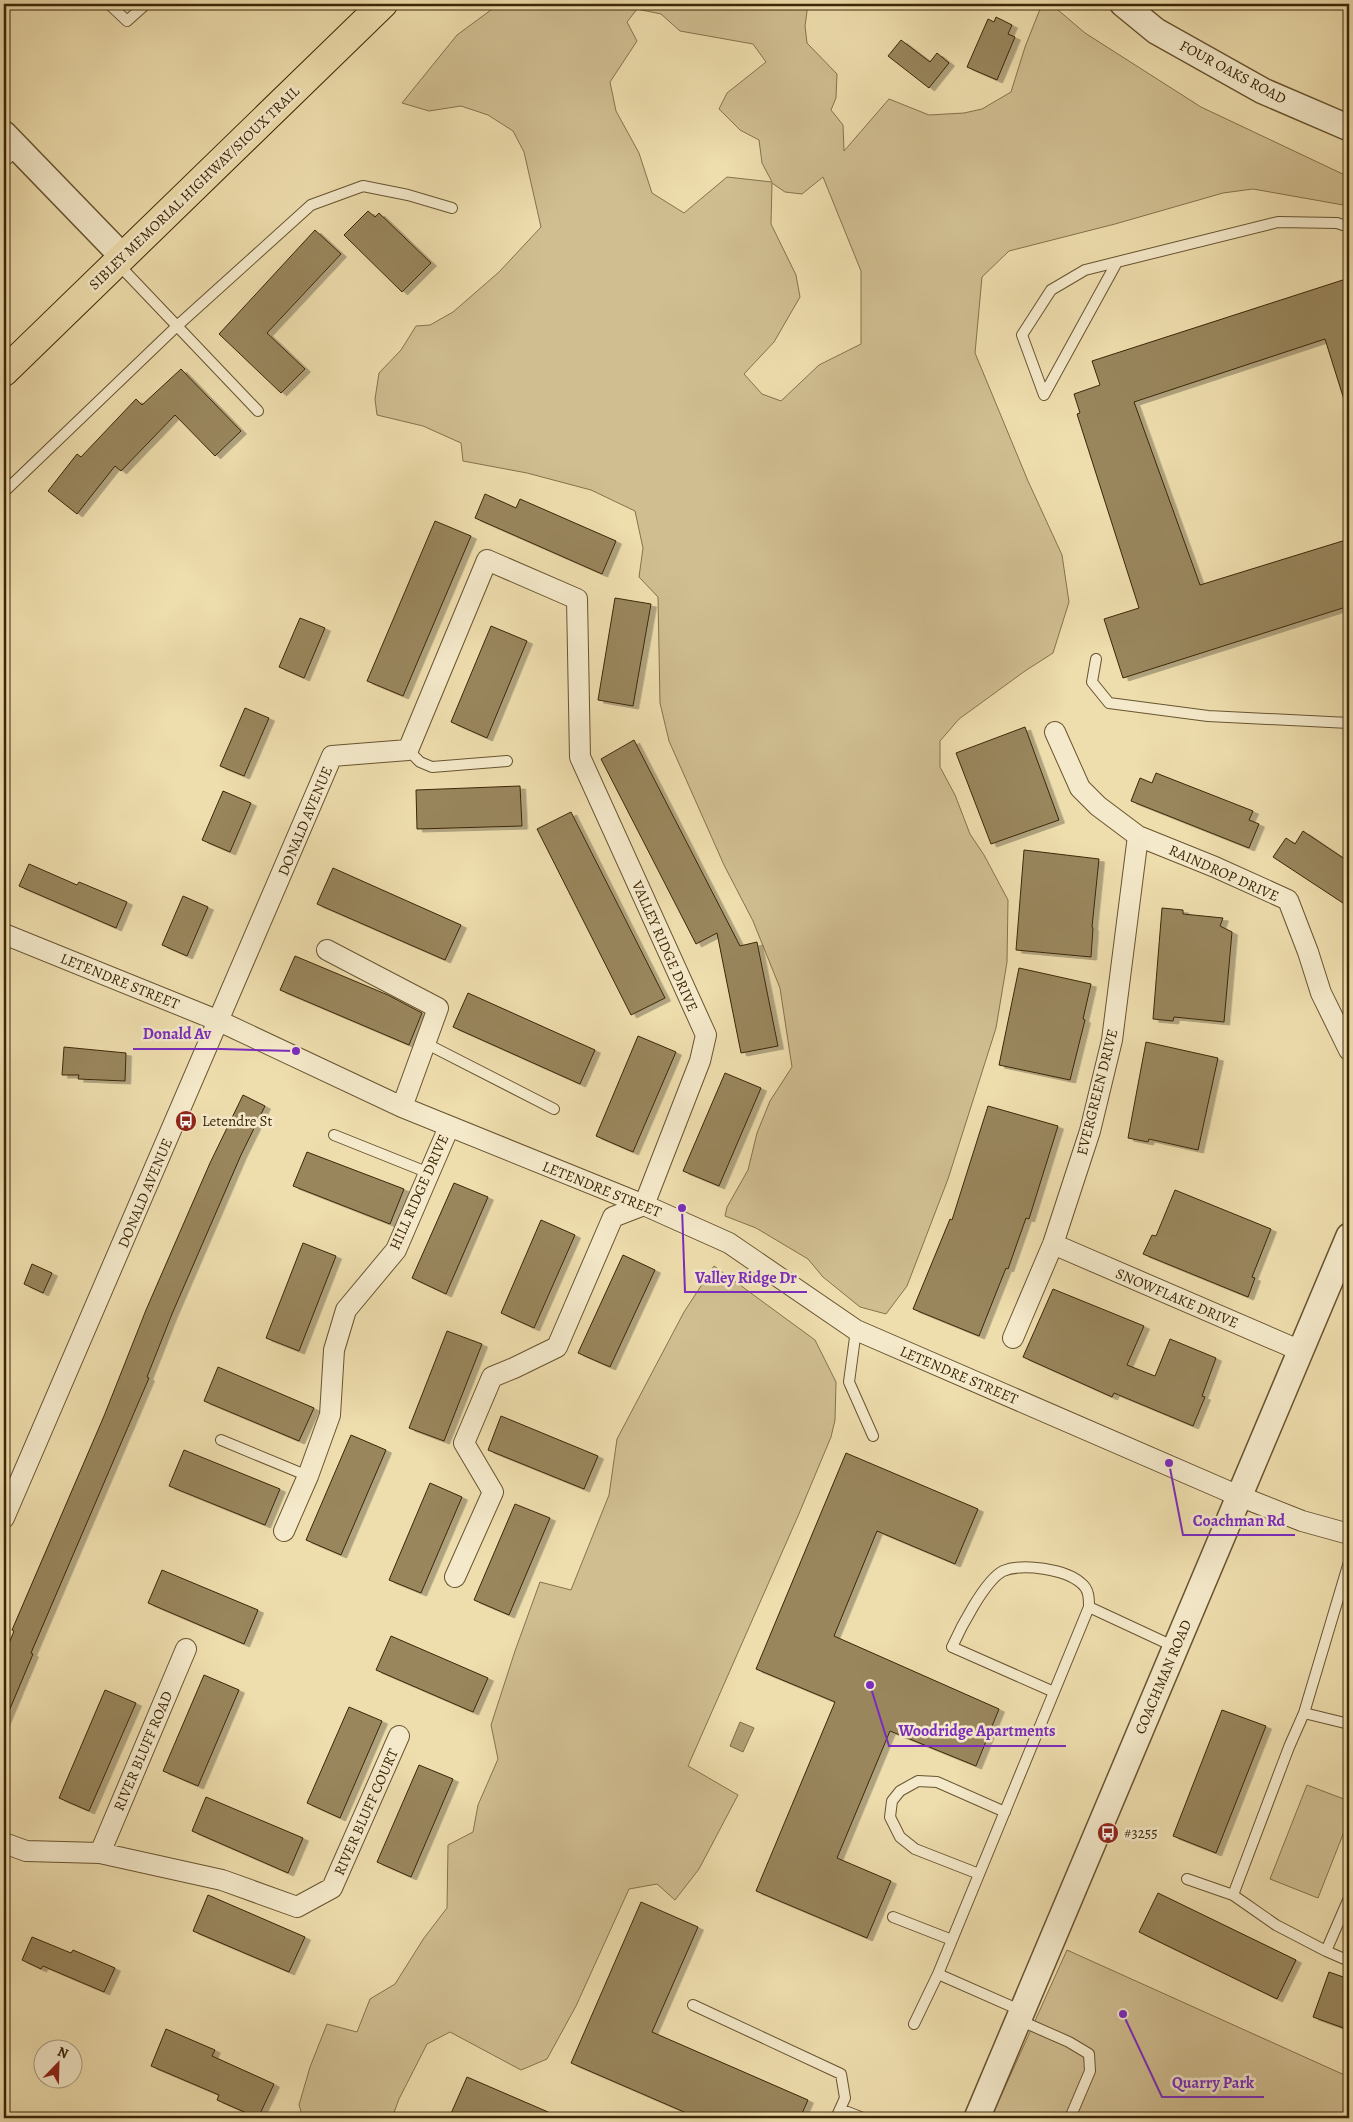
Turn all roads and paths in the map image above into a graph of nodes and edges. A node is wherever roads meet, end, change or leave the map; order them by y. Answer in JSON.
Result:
{"nodes":[{"id":1,"x":110,"y":4,"type":"edge"},
{"id":2,"x":146,"y":4,"type":"edge"},
{"id":3,"x":383,"y":4,"type":"edge"},
{"id":4,"x":1124,"y":4,"type":"edge"},
{"id":5,"x":1349,"y":128,"type":"edge"},
{"id":6,"x":9,"y":148,"type":"edge"},
{"id":7,"x":452,"y":208,"type":"dead end"},
{"id":8,"x":1349,"y":227,"type":"edge"},
{"id":9,"x":120,"y":260,"type":"junction"},
{"id":10,"x":1117,"y":262,"type":"junction"},
{"id":11,"x":178,"y":326,"type":"junction"},
{"id":12,"x":4,"y":372,"type":"edge"},
{"id":13,"x":258,"y":411,"type":"dead end"},
{"id":14,"x":4,"y":492,"type":"edge"},
{"id":15,"x":1096,"y":658,"type":"dead end"},
{"id":16,"x":1349,"y":723,"type":"edge"},
{"id":17,"x":1055,"y":732,"type":"dead end"},
{"id":18,"x":408,"y":750,"type":"junction"},
{"id":19,"x":507,"y":760,"type":"dead end"},
{"id":20,"x":1138,"y":836,"type":"junction"},
{"id":21,"x":4,"y":934,"type":"edge"},
{"id":22,"x":327,"y":950,"type":"dead end"},
{"id":23,"x":219,"y":1021,"type":"junction"},
{"id":24,"x":425,"y":1043,"type":"junction"},
{"id":25,"x":1349,"y":1050,"type":"edge"},
{"id":26,"x":402,"y":1107,"type":"junction"},
{"id":27,"x":554,"y":1109,"type":"dead end"},
{"id":28,"x":449,"y":1127,"type":"junction"},
{"id":29,"x":334,"y":1135,"type":"dead end"},
{"id":30,"x":429,"y":1173,"type":"junction"},
{"id":31,"x":644,"y":1205,"type":"junction"},
{"id":32,"x":1349,"y":1236,"type":"edge"},
{"id":33,"x":1053,"y":1244,"type":"junction"},
{"id":34,"x":856,"y":1330,"type":"junction"},
{"id":35,"x":1013,"y":1338,"type":"dead end"},
{"id":36,"x":1301,"y":1350,"type":"junction"},
{"id":37,"x":873,"y":1436,"type":"dead end"},
{"id":38,"x":221,"y":1440,"type":"dead end"},
{"id":39,"x":308,"y":1476,"type":"junction"},
{"id":40,"x":1239,"y":1496,"type":"junction"},
{"id":41,"x":4,"y":1518,"type":"edge"},
{"id":42,"x":284,"y":1531,"type":"dead end"},
{"id":43,"x":1349,"y":1534,"type":"edge"},
{"id":44,"x":1349,"y":1562,"type":"edge"},
{"id":45,"x":455,"y":1577,"type":"dead end"},
{"id":46,"x":1089,"y":1607,"type":"junction"},
{"id":47,"x":1175,"y":1647,"type":"junction"},
{"id":48,"x":186,"y":1649,"type":"dead end"},
{"id":49,"x":1054,"y":1692,"type":"junction"},
{"id":50,"x":1304,"y":1713,"type":"junction"},
{"id":51,"x":1349,"y":1724,"type":"edge"},
{"id":52,"x":399,"y":1736,"type":"dead end"},
{"id":53,"x":1005,"y":1812,"type":"junction"},
{"id":54,"x":4,"y":1843,"type":"edge"},
{"id":55,"x":100,"y":1853,"type":"junction"},
{"id":56,"x":979,"y":1874,"type":"junction"},
{"id":57,"x":1187,"y":1878,"type":"dead end"},
{"id":58,"x":1232,"y":1895,"type":"junction"},
{"id":59,"x":1349,"y":1898,"type":"edge"},
{"id":60,"x":893,"y":1917,"type":"dead end"},
{"id":61,"x":952,"y":1940,"type":"junction"},
{"id":62,"x":1326,"y":1951,"type":"junction"},
{"id":63,"x":1349,"y":1961,"type":"edge"},
{"id":64,"x":938,"y":1974,"type":"junction"},
{"id":65,"x":693,"y":2005,"type":"dead end"},
{"id":66,"x":1020,"y":2016,"type":"junction"},
{"id":67,"x":914,"y":2024,"type":"dead end"},
{"id":68,"x":838,"y":2113,"type":"edge"},
{"id":69,"x":863,"y":2118,"type":"edge"},
{"id":70,"x":977,"y":2118,"type":"edge"},
{"id":71,"x":1070,"y":2118,"type":"edge"}],
"edges":[{"from":1,"to":2,"type":"lane"},
{"from":3,"to":9,"type":"highway","name":"SIBLEY MEMORIAL HIGHWAY/SIOUX TRAIL"},
{"from":4,"to":5,"type":"street","name":"FOUR OAKS ROAD"},
{"from":6,"to":9,"type":"street"},
{"from":7,"to":11,"type":"lane"},
{"from":8,"to":10,"type":"lane"},
{"from":9,"to":11,"type":"lane"},
{"from":9,"to":12,"type":"highway","name":"SIBLEY MEMORIAL HIGHWAY/SIOUX TRAIL"},
{"from":10,"to":10,"type":"lane"},
{"from":11,"to":13,"type":"lane"},
{"from":11,"to":14,"type":"lane"},
{"from":15,"to":16,"type":"lane"},
{"from":17,"to":20,"type":"street","name":"RAINDROP DRIVE"},
{"from":18,"to":19,"type":"lane"},
{"from":18,"to":23,"type":"street","name":"DONALD AVENUE"},
{"from":18,"to":31,"type":"street","name":"VALLEY RIDGE DRIVE"},
{"from":20,"to":25,"type":"street","name":"RAINDROP DRIVE"},
{"from":20,"to":33,"type":"street","name":"EVERGREEN DRIVE"},
{"from":21,"to":23,"type":"street","name":"LETENDRE STREET"},
{"from":22,"to":24,"type":"street"},
{"from":23,"to":26,"type":"street","name":"LETENDRE STREET"},
{"from":23,"to":41,"type":"street","name":"DONALD AVENUE"},
{"from":24,"to":26,"type":"street"},
{"from":24,"to":27,"type":"lane"},
{"from":26,"to":28,"type":"street","name":"LETENDRE STREET"},
{"from":28,"to":30,"type":"street","name":"HILL RIDGE DRIVE"},
{"from":28,"to":31,"type":"street","name":"LETENDRE STREET"},
{"from":29,"to":30,"type":"lane"},
{"from":30,"to":39,"type":"street","name":"HILL RIDGE DRIVE"},
{"from":31,"to":34,"type":"street","name":"LETENDRE STREET"},
{"from":31,"to":45,"type":"street"},
{"from":32,"to":36,"type":"street","name":"COACHMAN ROAD"},
{"from":33,"to":35,"type":"street","name":"EVERGREEN DRIVE"},
{"from":33,"to":36,"type":"street","name":"SNOWFLAKE DRIVE"},
{"from":34,"to":37,"type":"lane"},
{"from":34,"to":40,"type":"street","name":"LETENDRE STREET"},
{"from":36,"to":40,"type":"street","name":"COACHMAN ROAD"},
{"from":38,"to":39,"type":"lane"},
{"from":39,"to":42,"type":"street","name":"HILL RIDGE DRIVE"},
{"from":40,"to":43,"type":"street","name":"LETENDRE STREET"},
{"from":40,"to":47,"type":"street","name":"COACHMAN ROAD"},
{"from":44,"to":50,"type":"lane"},
{"from":46,"to":47,"type":"lane"},
{"from":46,"to":49,"type":"lane"},
{"from":46,"to":49,"type":"lane"},
{"from":47,"to":66,"type":"street","name":"COACHMAN ROAD"},
{"from":48,"to":55,"type":"street","name":"RIVER BLUFF ROAD"},
{"from":49,"to":53,"type":"lane"},
{"from":50,"to":51,"type":"lane"},
{"from":50,"to":58,"type":"lane"},
{"from":52,"to":55,"type":"street","name":"RIVER BLUFF COURT"},
{"from":53,"to":56,"type":"lane"},
{"from":53,"to":56,"type":"lane"},
{"from":54,"to":55,"type":"street","name":"RIVER BLUFF COURT"},
{"from":56,"to":61,"type":"lane"},
{"from":57,"to":58,"type":"lane"},
{"from":58,"to":62,"type":"lane"},
{"from":59,"to":62,"type":"lane"},
{"from":60,"to":61,"type":"lane"},
{"from":61,"to":64,"type":"lane"},
{"from":62,"to":63,"type":"lane"},
{"from":64,"to":66,"type":"lane"},
{"from":64,"to":67,"type":"lane"},
{"from":65,"to":68,"type":"lane"},
{"from":66,"to":70,"type":"street","name":"COACHMAN ROAD"},
{"from":66,"to":71,"type":"lane"},
{"from":68,"to":69,"type":"lane"}]}
